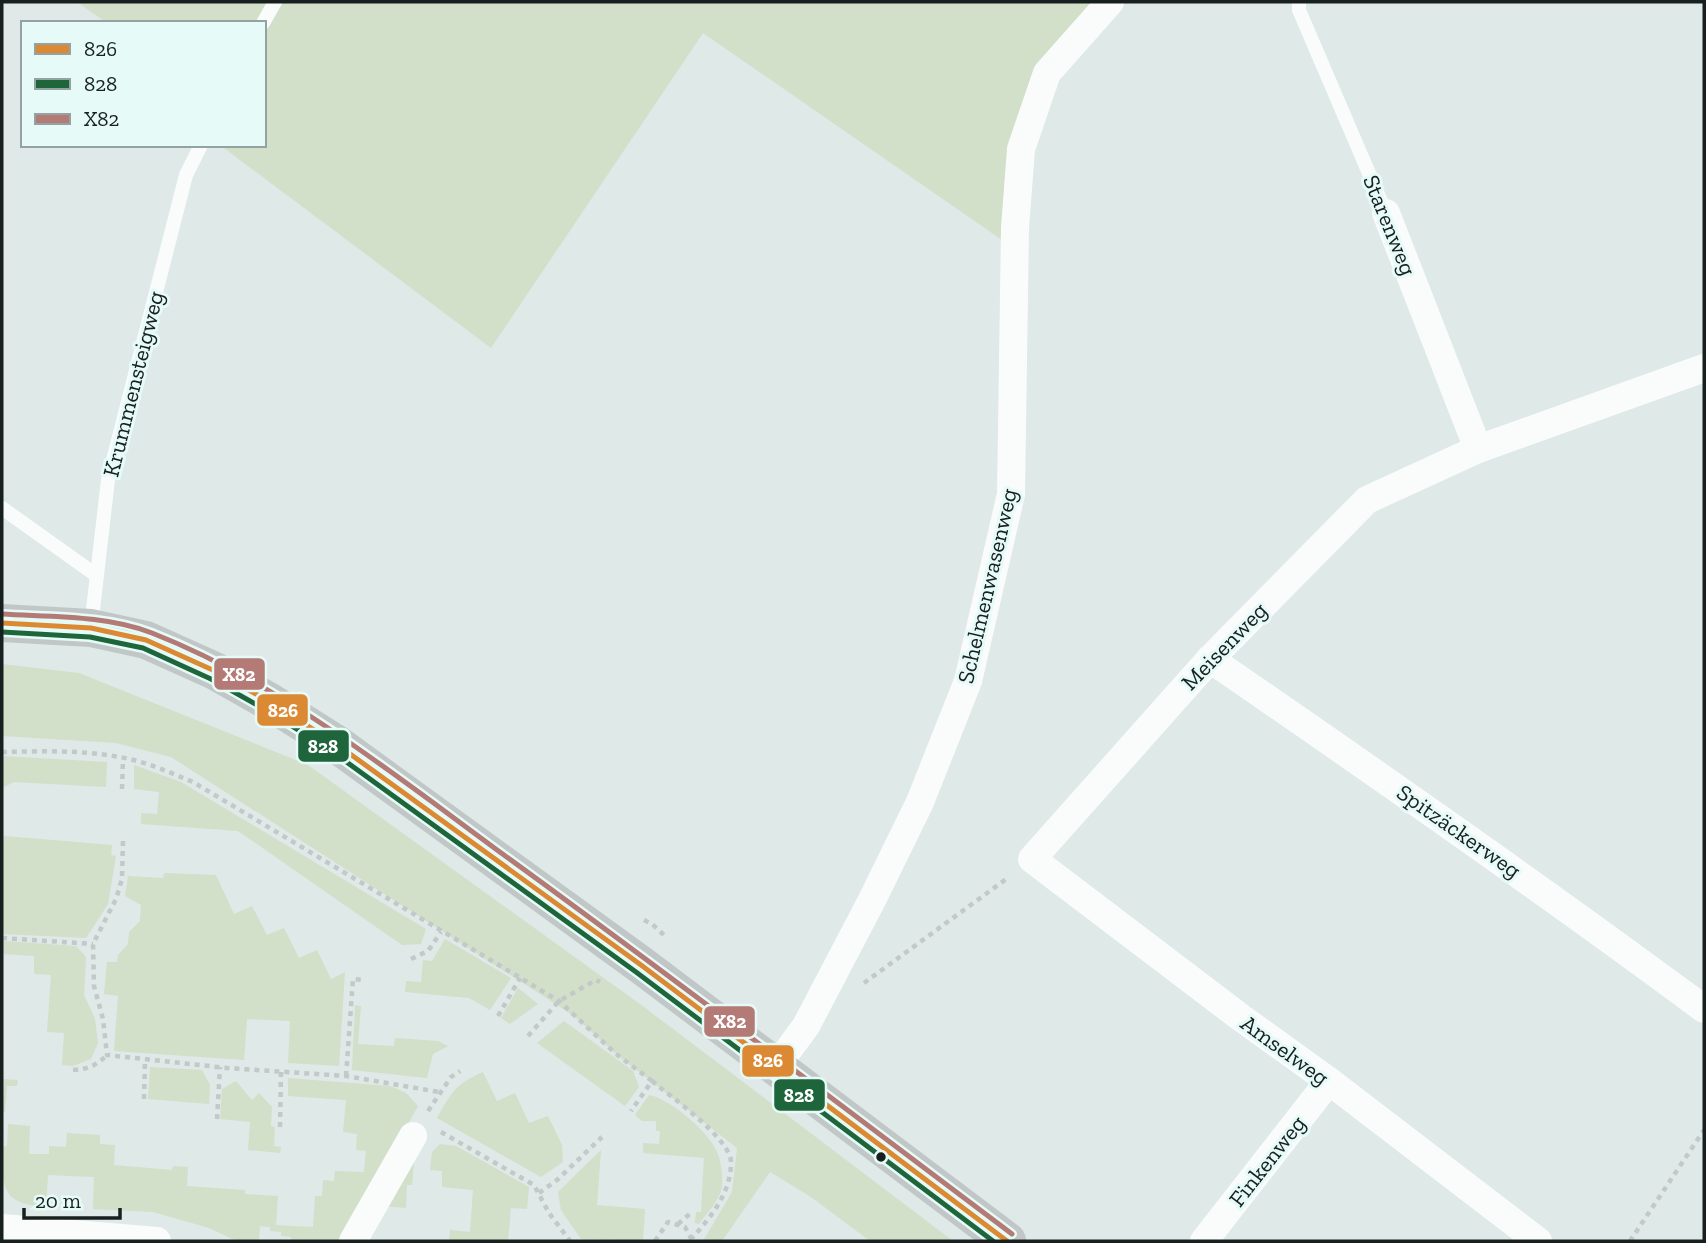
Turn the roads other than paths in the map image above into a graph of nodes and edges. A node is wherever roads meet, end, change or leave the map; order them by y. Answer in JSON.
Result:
{"nodes":[{"id":1,"x":275,"y":2,"type":"edge"},
{"id":2,"x":1110,"y":2,"type":"edge"},
{"id":3,"x":1299,"y":2,"type":"edge"},
{"id":4,"x":264,"y":21,"type":"edge"},
{"id":5,"x":200,"y":147,"type":"edge"},
{"id":6,"x":1386,"y":213,"type":"joint"},
{"id":7,"x":1704,"y":368,"type":"edge"},
{"id":8,"x":1478,"y":449,"type":"junction"},
{"id":9,"x":2,"y":508,"type":"edge"},
{"id":10,"x":96,"y":575,"type":"junction"},
{"id":11,"x":2,"y":623,"type":"edge"},
{"id":12,"x":90,"y":628,"type":"junction"},
{"id":13,"x":1210,"y":659,"type":"junction"},
{"id":14,"x":1032,"y":859,"type":"joint"},
{"id":15,"x":1704,"y":1009,"type":"edge"},
{"id":16,"x":775,"y":1068,"type":"junction"},
{"id":17,"x":1329,"y":1081,"type":"junction"},
{"id":18,"x":423,"y":1132,"type":"road end"},
{"id":19,"x":2,"y":1228,"type":"edge"},
{"id":20,"x":157,"y":1241,"type":"edge"},
{"id":21,"x":353,"y":1241,"type":"edge"},
{"id":22,"x":1007,"y":1241,"type":"edge"},
{"id":23,"x":1204,"y":1241,"type":"edge"},
{"id":24,"x":1538,"y":1241,"type":"edge"}],
"edges":[{"from":1,"to":4,"type":"lane"},
{"from":2,"to":16,"type":"street","name":"Schelmenwasenweg"},
{"from":3,"to":6,"type":"lane","name":"Starenweg"},
{"from":5,"to":10,"type":"lane","name":"Krummensteigweg"},
{"from":6,"to":8,"type":"street","name":"Starenweg"},
{"from":7,"to":8,"type":"street","name":"Meisenweg"},
{"from":8,"to":13,"type":"street","name":"Meisenweg"},
{"from":9,"to":10,"type":"lane"},
{"from":10,"to":12,"type":"lane","name":"Krummensteigweg"},
{"from":11,"to":12,"type":"main road"},
{"from":12,"to":16,"type":"main road"},
{"from":13,"to":14,"type":"street","name":"Meisenweg"},
{"from":13,"to":15,"type":"street","name":"Spitzäckerweg"},
{"from":14,"to":17,"type":"street","name":"Amselweg"},
{"from":16,"to":22,"type":"main road"},
{"from":17,"to":23,"type":"street","name":"Finkenweg"},
{"from":17,"to":24,"type":"street","name":"Amselweg"},
{"from":18,"to":21,"type":"street"},
{"from":19,"to":20,"type":"street"}]}
